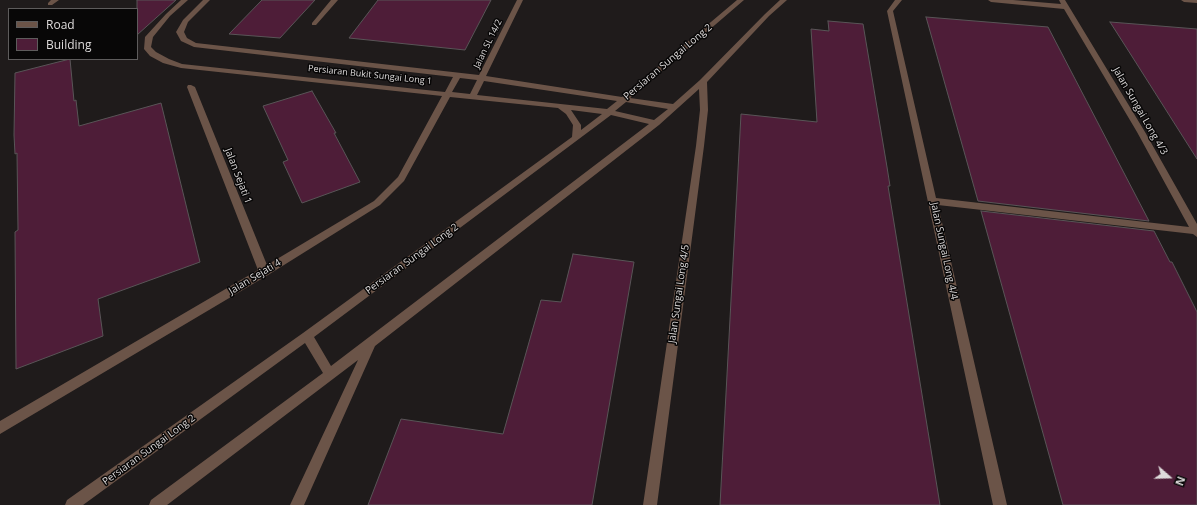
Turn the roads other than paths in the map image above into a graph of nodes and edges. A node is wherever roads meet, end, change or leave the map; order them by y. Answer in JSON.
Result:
{"nodes":[{"id":1,"x":185,"y":0,"type":"edge"},
{"id":2,"x":207,"y":0,"type":"edge"},
{"id":3,"x":335,"y":0,"type":"edge"},
{"id":4,"x":520,"y":0,"type":"edge"},
{"id":5,"x":741,"y":0,"type":"edge"},
{"id":6,"x":784,"y":0,"type":"edge"},
{"id":7,"x":899,"y":0,"type":"edge"},
{"id":8,"x":991,"y":0,"type":"edge"},
{"id":9,"x":1184,"y":0,"type":"edge"},
{"id":10,"x":1197,"y":1,"type":"edge"},
{"id":11,"x":1064,"y":3,"type":"edge"},
{"id":12,"x":314,"y":24,"type":"dead end"},
{"id":13,"x":458,"y":75,"type":"junction"},
{"id":14,"x":482,"y":78,"type":"junction"},
{"id":15,"x":703,"y":82,"type":"junction"},
{"id":16,"x":191,"y":87,"type":"dead end"},
{"id":17,"x":447,"y":93,"type":"junction"},
{"id":18,"x":473,"y":96,"type":"junction"},
{"id":19,"x":625,"y":98,"type":"junction"},
{"id":20,"x":559,"y":106,"type":"junction"},
{"id":21,"x":674,"y":107,"type":"junction"},
{"id":22,"x":609,"y":112,"type":"junction"},
{"id":23,"x":656,"y":123,"type":"junction"},
{"id":24,"x":576,"y":138,"type":"junction"},
{"id":25,"x":933,"y":201,"type":"junction"},
{"id":26,"x":1196,"y":232,"type":"edge"},
{"id":27,"x":264,"y":272,"type":"junction"},
{"id":28,"x":307,"y":336,"type":"junction"},
{"id":29,"x":371,"y":343,"type":"junction"},
{"id":30,"x":330,"y":375,"type":"junction"},
{"id":31,"x":0,"y":428,"type":"edge"},
{"id":32,"x":72,"y":505,"type":"edge"},
{"id":33,"x":156,"y":505,"type":"edge"},
{"id":34,"x":297,"y":505,"type":"edge"},
{"id":35,"x":650,"y":505,"type":"edge"},
{"id":36,"x":1000,"y":505,"type":"edge"}],
"edges":[{"from":1,"to":17,"type":"street","name":"Persiaran Bukit Sungai Long 1"},
{"from":2,"to":13,"type":"street","name":"Persiaran Bukit Sungai Long 1"},
{"from":3,"to":12,"type":"street"},
{"from":4,"to":14,"type":"street","name":"Jalan SL 14/2"},
{"from":5,"to":19,"type":"street","name":"Persiaran Sungai Long 2"},
{"from":6,"to":15,"type":"street"},
{"from":7,"to":25,"type":"street","name":"Jalan Sungai Long 4/4"},
{"from":8,"to":11,"type":"street"},
{"from":9,"to":10,"type":"street"},
{"from":11,"to":26,"type":"street","name":"Jalan Sungai Long 4/3"},
{"from":13,"to":14,"type":"street","name":"Persiaran Bukit Sungai Long 1"},
{"from":13,"to":17,"type":"street","name":"Jalan Sejati 4"},
{"from":14,"to":18,"type":"street","name":"Jalan SL 14/2"},
{"from":14,"to":19,"type":"street","name":"Persiaran Bukit Sungai Long 1"},
{"from":15,"to":21,"type":"street"},
{"from":15,"to":35,"type":"street","name":"Jalan Sungai Long 4/5"},
{"from":16,"to":27,"type":"street","name":"Jalan Sejati 1"},
{"from":17,"to":18,"type":"street","name":"Persiaran Bukit Sungai Long 1"},
{"from":17,"to":27,"type":"street","name":"Jalan Sejati 4"},
{"from":18,"to":20,"type":"street","name":"Persiaran Bukit Sungai Long 1"},
{"from":19,"to":21,"type":"street","name":"Persiaran Bukit Sungai Long 1"},
{"from":19,"to":22,"type":"street","name":"Persiaran Sungai Long 2"},
{"from":20,"to":22,"type":"street","name":"Persiaran Bukit Sungai Long 1"},
{"from":20,"to":24,"type":"street"},
{"from":21,"to":23,"type":"street"},
{"from":22,"to":23,"type":"street","name":"Persiaran Bukit Sungai Long 1"},
{"from":22,"to":24,"type":"street","name":"Persiaran Sungai Long 2"},
{"from":23,"to":29,"type":"street"},
{"from":24,"to":28,"type":"street","name":"Persiaran Sungai Long 2"},
{"from":25,"to":26,"type":"street"},
{"from":25,"to":36,"type":"street","name":"Jalan Sungai Long 4/4"},
{"from":27,"to":31,"type":"street","name":"Jalan Sejati 4"},
{"from":28,"to":30,"type":"street"},
{"from":28,"to":32,"type":"street","name":"Persiaran Sungai Long 2"},
{"from":29,"to":30,"type":"street"},
{"from":29,"to":34,"type":"street"},
{"from":30,"to":33,"type":"street"}]}
